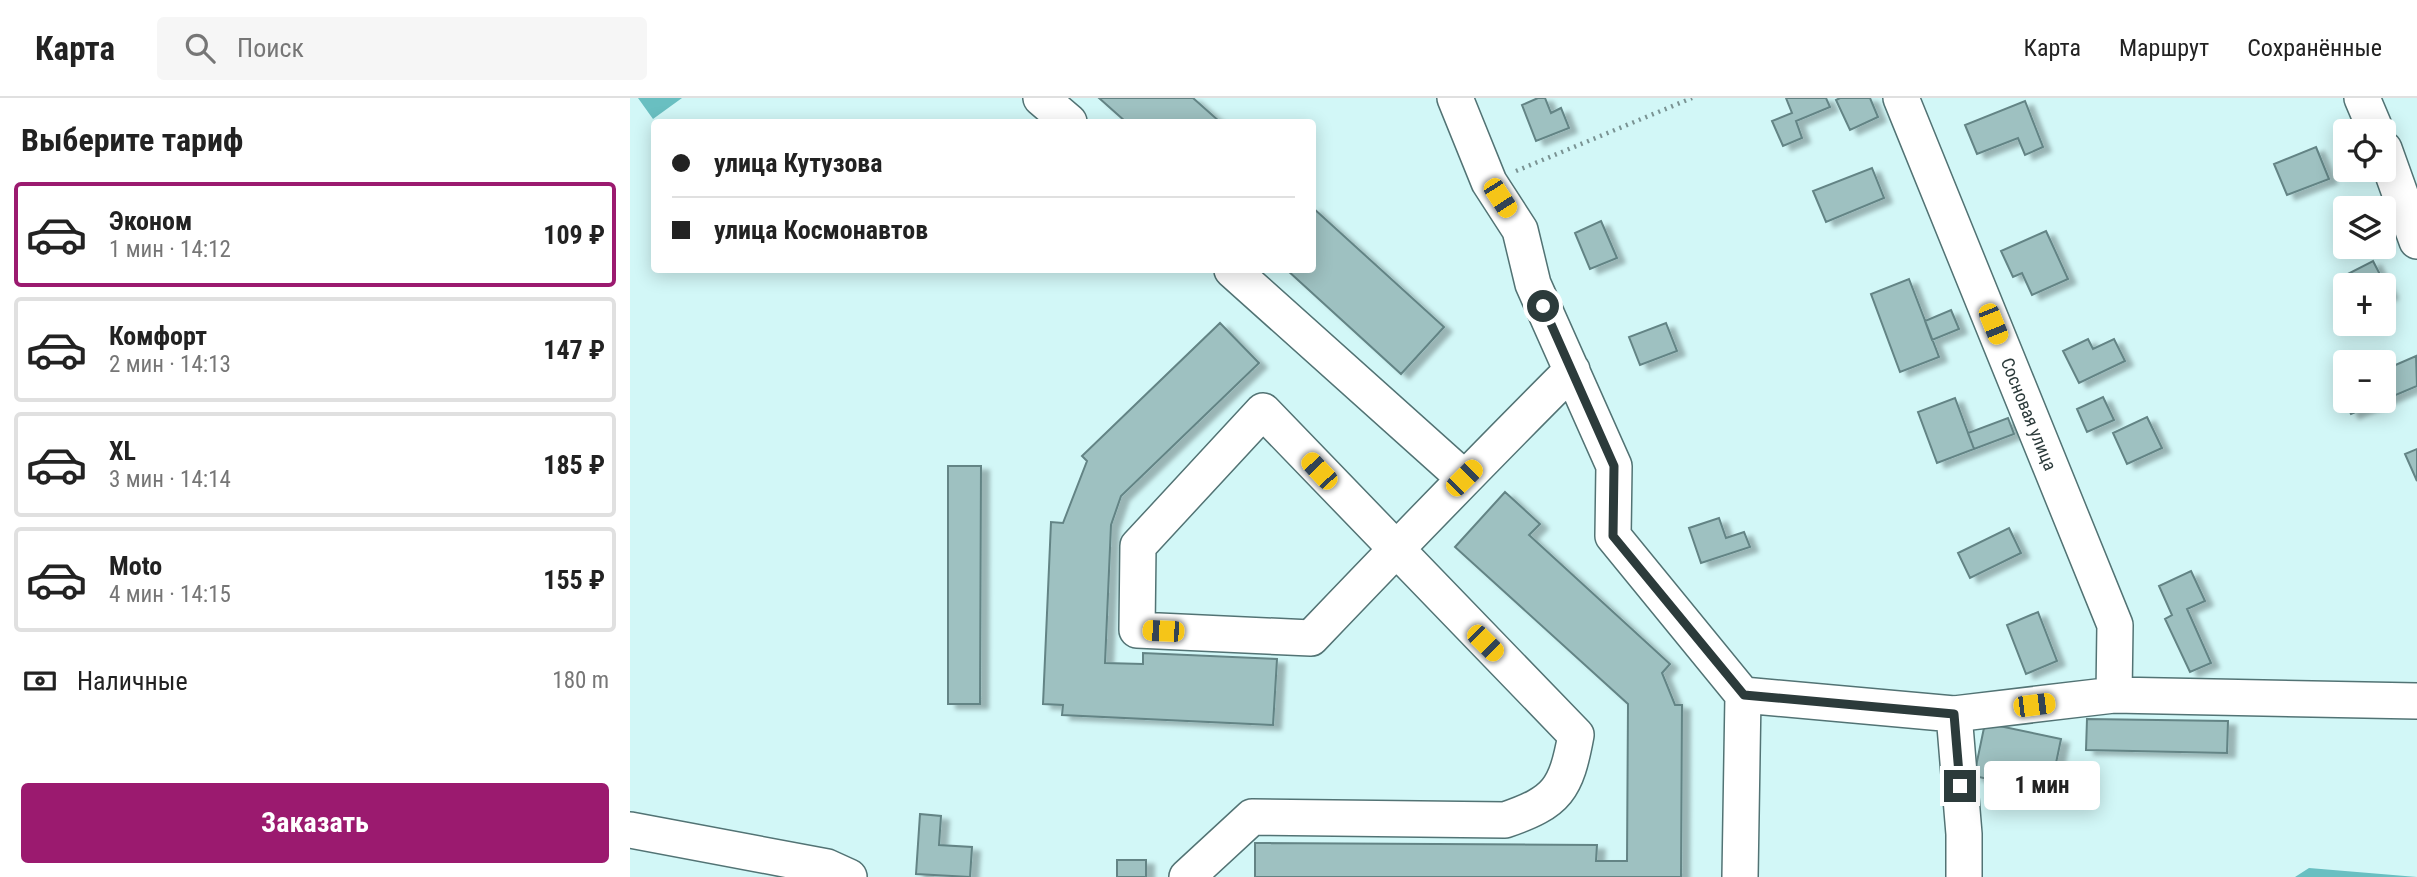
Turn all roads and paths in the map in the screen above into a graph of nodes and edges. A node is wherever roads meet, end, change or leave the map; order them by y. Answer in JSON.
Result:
{"nodes":[{"id":1,"x":1041,"y":98,"type":"edge"},
{"id":2,"x":1455,"y":98,"type":"edge"},
{"id":3,"x":1692,"y":98,"type":"edge"},
{"id":4,"x":1901,"y":98,"type":"edge"},
{"id":5,"x":2362,"y":98,"type":"edge"},
{"id":6,"x":1066,"y":119,"type":"edge"},
{"id":7,"x":2371,"y":119,"type":"edge"},
{"id":8,"x":1489,"y":182,"type":"junction"},
{"id":9,"x":2396,"y":182,"type":"edge"},
{"id":10,"x":2417,"y":241,"type":"edge"},
{"id":11,"x":1236,"y":273,"type":"edge"},
{"id":12,"x":1572,"y":370,"type":"junction"},
{"id":13,"x":1464,"y":478,"type":"junction"},
{"id":14,"x":1394,"y":551,"type":"junction"},
{"id":15,"x":1744,"y":695,"type":"junction"},
{"id":16,"x":2114,"y":695,"type":"junction"},
{"id":17,"x":2417,"y":701,"type":"edge"},
{"id":18,"x":1954,"y":714,"type":"junction"},
{"id":19,"x":630,"y":830,"type":"edge"},
{"id":20,"x":834,"y":874,"type":"edge"},
{"id":21,"x":1187,"y":877,"type":"edge"},
{"id":22,"x":1740,"y":877,"type":"edge"},
{"id":23,"x":1964,"y":877,"type":"edge"}],
"edges":[{"from":1,"to":6,"type":"street"},
{"from":2,"to":8,"type":"street"},
{"from":3,"to":8,"type":"path"},
{"from":4,"to":16,"type":"street","name":"Сосновая улица"},
{"from":5,"to":7,"type":"street"},
{"from":8,"to":12,"type":"street"},
{"from":9,"to":10,"type":"street"},
{"from":11,"to":13,"type":"street"},
{"from":12,"to":13,"type":"street"},
{"from":12,"to":15,"type":"street"},
{"from":13,"to":14,"type":"street"},
{"from":14,"to":14,"type":"street"},
{"from":14,"to":21,"type":"street"},
{"from":15,"to":18,"type":"street"},
{"from":15,"to":22,"type":"street"},
{"from":16,"to":17,"type":"street"},
{"from":16,"to":18,"type":"street"},
{"from":18,"to":23,"type":"street"},
{"from":19,"to":20,"type":"street"}]}
